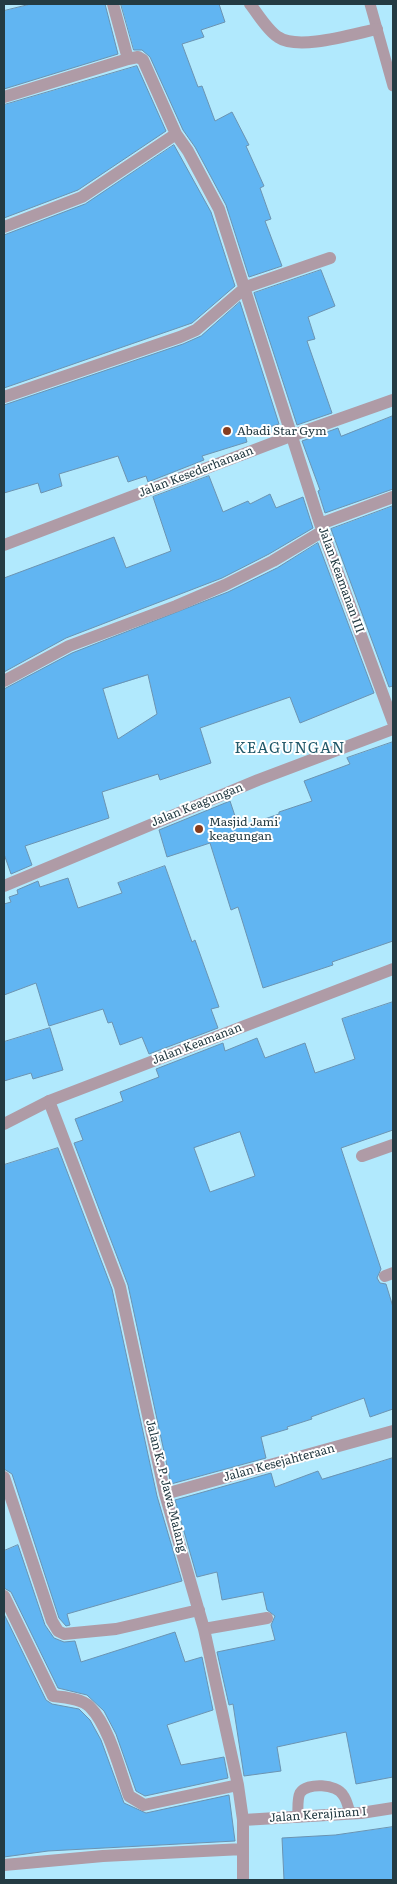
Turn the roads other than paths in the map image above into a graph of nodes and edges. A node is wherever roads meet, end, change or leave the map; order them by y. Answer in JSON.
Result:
{"nodes":[{"id":1,"x":113,"y":4,"type":"edge"},
{"id":2,"x":250,"y":4,"type":"edge"},
{"id":3,"x":370,"y":4,"type":"edge"},
{"id":4,"x":378,"y":29,"type":"junction"},
{"id":5,"x":128,"y":59,"type":"junction"},
{"id":6,"x":393,"y":86,"type":"edge"},
{"id":7,"x":4,"y":97,"type":"edge"},
{"id":8,"x":176,"y":134,"type":"junction"},
{"id":9,"x":4,"y":228,"type":"edge"},
{"id":10,"x":330,"y":258,"type":"dead end"},
{"id":11,"x":246,"y":287,"type":"junction"},
{"id":12,"x":4,"y":396,"type":"edge"},
{"id":13,"x":393,"y":400,"type":"edge"},
{"id":14,"x":291,"y":436,"type":"junction"},
{"id":15,"x":393,"y":497,"type":"edge"},
{"id":16,"x":322,"y":527,"type":"junction"},
{"id":17,"x":5,"y":541,"type":"edge"},
{"id":18,"x":4,"y":681,"type":"edge"},
{"id":19,"x":393,"y":722,"type":"edge"},
{"id":20,"x":393,"y":729,"type":"edge"},
{"id":21,"x":4,"y":886,"type":"edge"},
{"id":22,"x":393,"y":969,"type":"edge"},
{"id":23,"x":49,"y":1101,"type":"junction"},
{"id":24,"x":4,"y":1124,"type":"edge"},
{"id":25,"x":393,"y":1145,"type":"edge"},
{"id":26,"x":362,"y":1156,"type":"dead end"},
{"id":27,"x":393,"y":1432,"type":"edge"},
{"id":28,"x":4,"y":1478,"type":"edge"},
{"id":29,"x":165,"y":1494,"type":"junction"},
{"id":30,"x":4,"y":1596,"type":"edge"},
{"id":31,"x":199,"y":1610,"type":"junction"},
{"id":32,"x":267,"y":1618,"type":"dead end"},
{"id":33,"x":204,"y":1629,"type":"junction"},
{"id":34,"x":238,"y":1785,"type":"junction"},
{"id":35,"x":393,"y":1808,"type":"edge"},
{"id":36,"x":350,"y":1813,"type":"junction"},
{"id":37,"x":298,"y":1816,"type":"junction"},
{"id":38,"x":243,"y":1820,"type":"junction"},
{"id":39,"x":243,"y":1849,"type":"junction"},
{"id":40,"x":4,"y":1865,"type":"edge"},
{"id":41,"x":243,"y":1880,"type":"edge"}],
"edges":[{"from":1,"to":5,"type":"street"},
{"from":2,"to":4,"type":"street"},
{"from":3,"to":4,"type":"lane"},
{"from":4,"to":6,"type":"lane"},
{"from":5,"to":7,"type":"street"},
{"from":5,"to":8,"type":"street","name":"Jalan Keamanan III"},
{"from":8,"to":9,"type":"street"},
{"from":8,"to":11,"type":"street","name":"Jalan Keamanan III"},
{"from":10,"to":11,"type":"street"},
{"from":11,"to":12,"type":"street"},
{"from":11,"to":14,"type":"street","name":"Jalan Keamanan III"},
{"from":13,"to":14,"type":"street","name":"Jalan Kesederhanaan"},
{"from":14,"to":16,"type":"street","name":"Jalan Keamanan III"},
{"from":14,"to":17,"type":"street","name":"Jalan Kesederhanaan"},
{"from":15,"to":16,"type":"street"},
{"from":16,"to":18,"type":"street"},
{"from":16,"to":19,"type":"street","name":"Jalan Keamanan III"},
{"from":20,"to":21,"type":"street","name":"Jalan Keagungan"},
{"from":22,"to":23,"type":"street","name":"Jalan Keamanan"},
{"from":23,"to":24,"type":"street","name":"Jalan Keamanan"},
{"from":23,"to":29,"type":"street","name":"Jalan K. P. Jawa Malang"},
{"from":25,"to":26,"type":"street"},
{"from":27,"to":29,"type":"street","name":"Jalan Kesejahteraan"},
{"from":28,"to":31,"type":"street"},
{"from":29,"to":31,"type":"street","name":"Jalan K. P. Jawa Malang"},
{"from":30,"to":34,"type":"street"},
{"from":31,"to":33,"type":"street","name":"Jalan K. P. Jawa Malang"},
{"from":32,"to":33,"type":"street"},
{"from":33,"to":34,"type":"street","name":"Jalan K. P. Jawa Malang"},
{"from":34,"to":38,"type":"street","name":"Jalan K. P. Jawa Malang"},
{"from":35,"to":36,"type":"street","name":"Jalan Kerajinan I"},
{"from":36,"to":37,"type":"street","name":"Jalan Kerajinan I"},
{"from":36,"to":37,"type":"lane"},
{"from":37,"to":38,"type":"street","name":"Jalan Kerajinan I"},
{"from":38,"to":39,"type":"street","name":"Jalan K. P. Jawa Malang"},
{"from":39,"to":40,"type":"street"},
{"from":39,"to":41,"type":"street","name":"Jalan K. P. Jawa Malang"}]}
